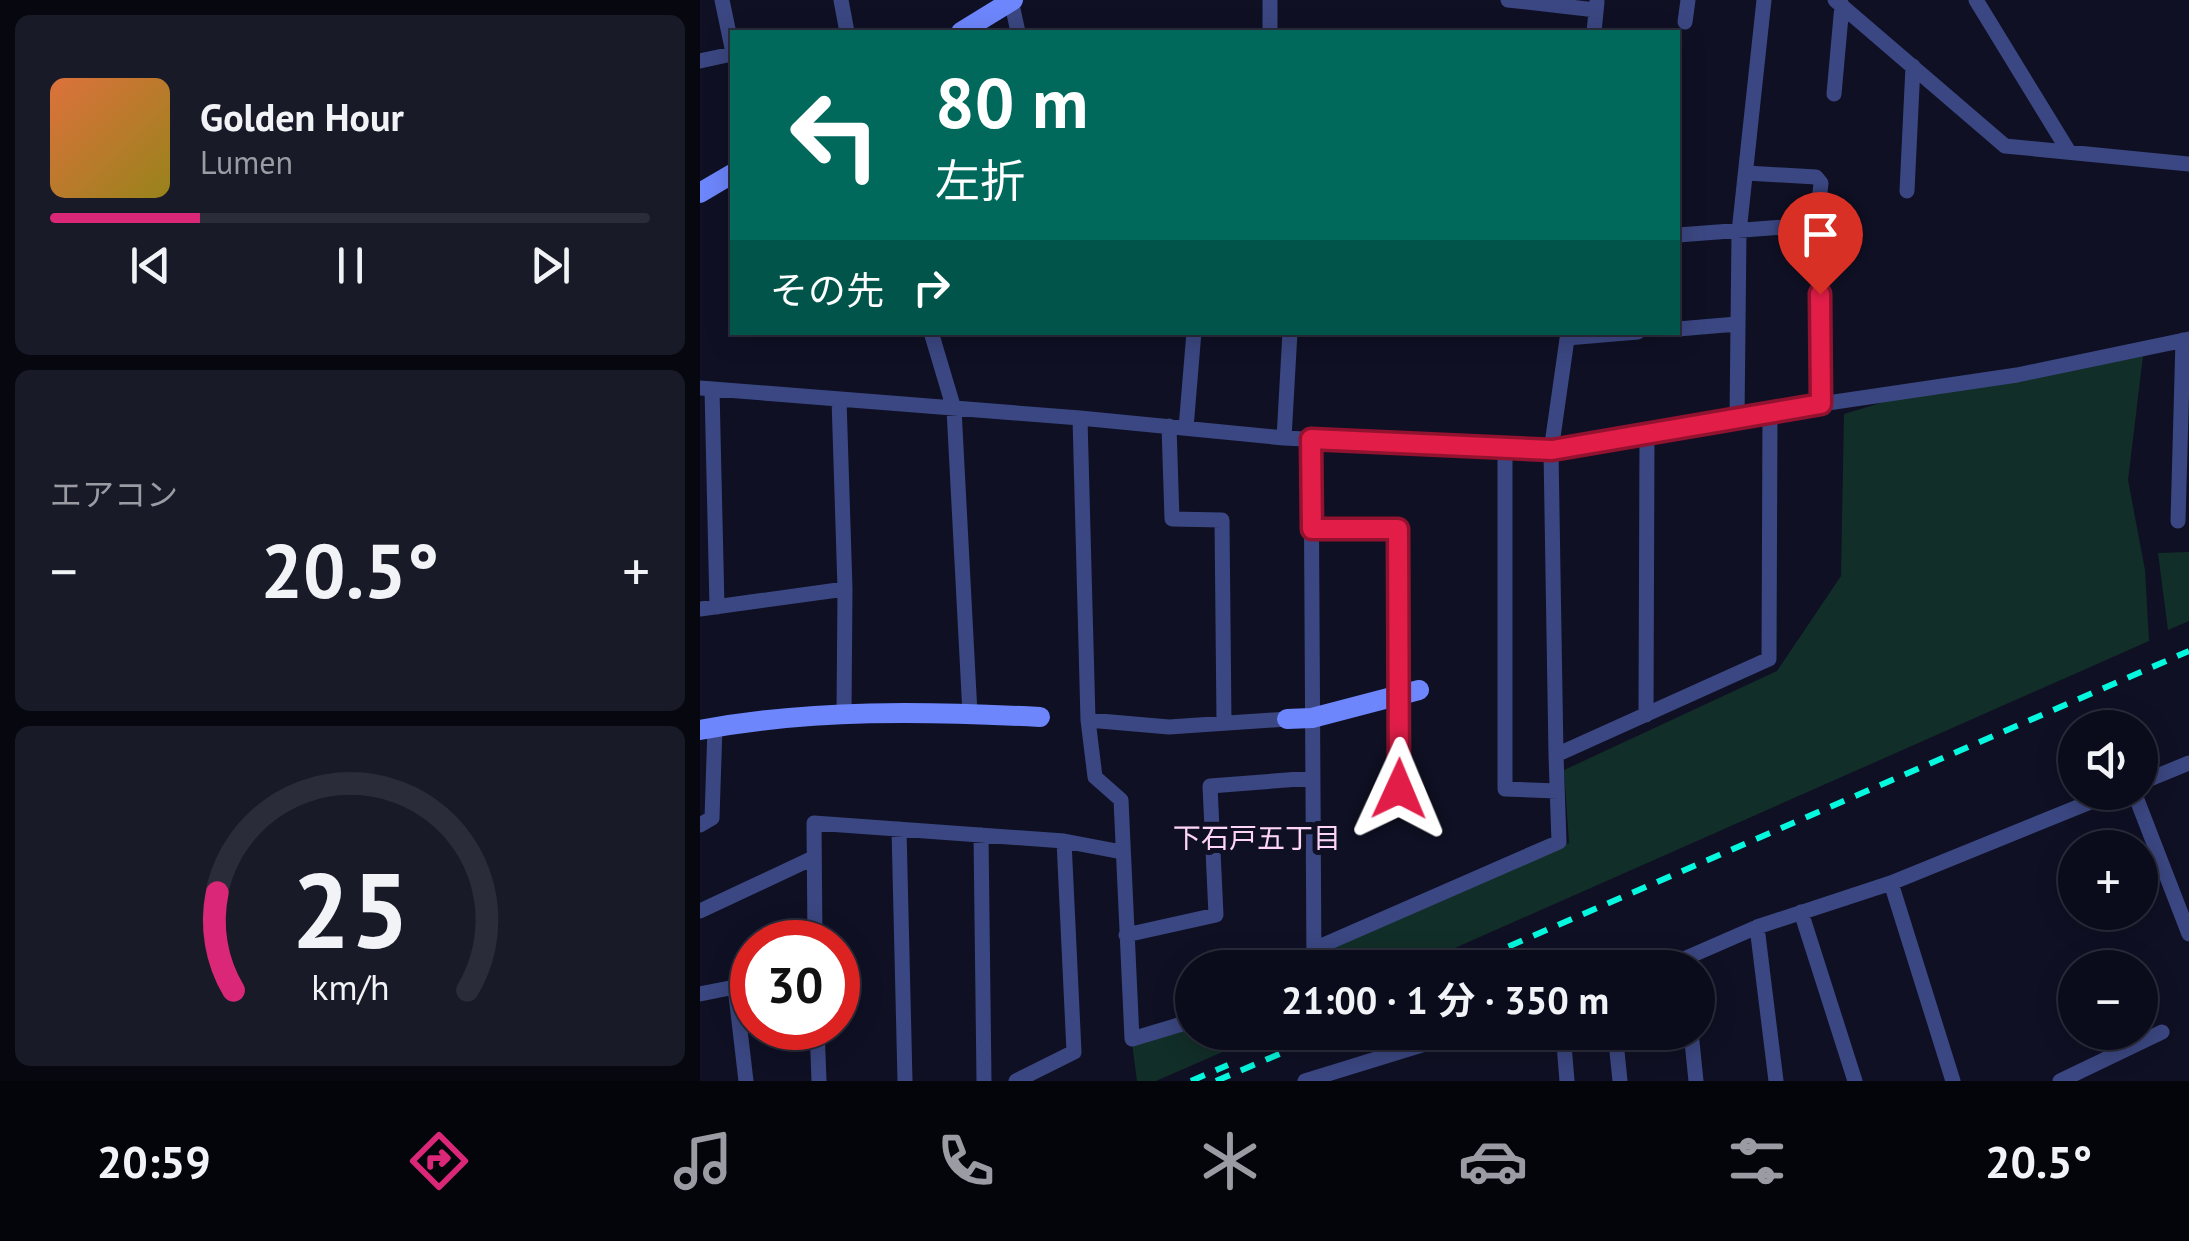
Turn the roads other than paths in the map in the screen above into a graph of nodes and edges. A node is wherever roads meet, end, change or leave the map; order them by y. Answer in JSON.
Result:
{"nodes":[{"id":1,"x":722,"y":0,"type":"edge"},
{"id":2,"x":840,"y":0,"type":"edge"},
{"id":3,"x":1012,"y":0,"type":"edge"},
{"id":4,"x":1270,"y":0,"type":"edge"},
{"id":5,"x":1508,"y":0,"type":"edge"},
{"id":6,"x":1688,"y":0,"type":"edge"},
{"id":7,"x":1764,"y":0,"type":"edge"},
{"id":8,"x":1976,"y":0,"type":"edge"},
{"id":9,"x":1838,"y":3,"type":"edge"},
{"id":10,"x":1596,"y":5,"type":"edge"},
{"id":11,"x":1685,"y":22,"type":"dead end"},
{"id":12,"x":848,"y":30,"type":"edge"},
{"id":13,"x":964,"y":30,"type":"edge"},
{"id":14,"x":1018,"y":30,"type":"edge"},
{"id":15,"x":1270,"y":30,"type":"edge"},
{"id":16,"x":1594,"y":30,"type":"edge"},
{"id":17,"x":730,"y":41,"type":"edge"},
{"id":18,"x":730,"y":52,"type":"edge"},
{"id":19,"x":700,"y":61,"type":"edge"},
{"id":20,"x":1913,"y":66,"type":"junction"},
{"id":21,"x":1834,"y":94,"type":"dead end"},
{"id":22,"x":2069,"y":152,"type":"junction"},
{"id":23,"x":2189,"y":164,"type":"edge"},
{"id":24,"x":1746,"y":173,"type":"junction"},
{"id":25,"x":730,"y":175,"type":"edge"},
{"id":26,"x":702,"y":191,"type":"edge"},
{"id":27,"x":1907,"y":191,"type":"dead end"},
{"id":28,"x":1739,"y":232,"type":"junction"},
{"id":29,"x":1680,"y":235,"type":"edge"},
{"id":30,"x":1820,"y":294,"type":"dead end"},
{"id":31,"x":1738,"y":324,"type":"junction"},
{"id":32,"x":1680,"y":329,"type":"edge"},
{"id":33,"x":931,"y":335,"type":"edge"},
{"id":34,"x":1194,"y":335,"type":"edge"},
{"id":35,"x":1290,"y":335,"type":"edge"},
{"id":36,"x":1567,"y":335,"type":"edge"},
{"id":37,"x":2186,"y":340,"type":"edge"},
{"id":38,"x":706,"y":388,"type":"edge"},
{"id":39,"x":838,"y":400,"type":"junction"},
{"id":40,"x":1821,"y":404,"type":"junction"},
{"id":41,"x":954,"y":409,"type":"junction"},
{"id":42,"x":1770,"y":413,"type":"junction"},
{"id":43,"x":1080,"y":418,"type":"junction"},
{"id":44,"x":1737,"y":419,"type":"junction"},
{"id":45,"x":1169,"y":426,"type":"junction"},
{"id":46,"x":1186,"y":428,"type":"junction"},
{"id":47,"x":1647,"y":434,"type":"junction"},
{"id":48,"x":1284,"y":438,"type":"junction"},
{"id":49,"x":1311,"y":439,"type":"junction"},
{"id":50,"x":1505,"y":448,"type":"junction"},
{"id":51,"x":1552,"y":450,"type":"junction"},
{"id":52,"x":2178,"y":522,"type":"dead end"},
{"id":53,"x":1312,"y":529,"type":"junction"},
{"id":54,"x":844,"y":589,"type":"junction"},
{"id":55,"x":708,"y":608,"type":"edge"},
{"id":56,"x":1409,"y":693,"type":"junction"},
{"id":57,"x":844,"y":713,"type":"junction"},
{"id":58,"x":970,"y":714,"type":"junction"},
{"id":59,"x":1646,"y":715,"type":"junction"},
{"id":60,"x":1040,"y":717,"type":"dead end"},
{"id":61,"x":1312,"y":718,"type":"junction"},
{"id":62,"x":1287,"y":719,"type":"joint"},
{"id":63,"x":1088,"y":720,"type":"junction"},
{"id":64,"x":1224,"y":723,"type":"junction"},
{"id":65,"x":708,"y":729,"type":"edge"},
{"id":66,"x":1556,"y":756,"type":"junction"},
{"id":67,"x":2189,"y":763,"type":"edge"},
{"id":68,"x":2158,"y":775,"type":"edge"},
{"id":69,"x":1313,"y":778,"type":"junction"},
{"id":70,"x":1399,"y":789,"type":"dead end"},
{"id":71,"x":1557,"y":791,"type":"junction"},
{"id":72,"x":2071,"y":810,"type":"edge"},
{"id":73,"x":2141,"y":810,"type":"edge"},
{"id":74,"x":700,"y":825,"type":"edge"},
{"id":75,"x":899,"y":829,"type":"junction"},
{"id":76,"x":981,"y":835,"type":"junction"},
{"id":77,"x":1064,"y":842,"type":"junction"},
{"id":78,"x":1122,"y":852,"type":"junction"},
{"id":79,"x":814,"y":858,"type":"junction"},
{"id":80,"x":1891,"y":883,"type":"junction"},
{"id":81,"x":700,"y":911,"type":"edge"},
{"id":82,"x":1801,"y":912,"type":"junction"},
{"id":83,"x":815,"y":920,"type":"edge"},
{"id":84,"x":1756,"y":927,"type":"junction"},
{"id":85,"x":2189,"y":934,"type":"edge"},
{"id":86,"x":1126,"y":935,"type":"junction"},
{"id":87,"x":1314,"y":949,"type":"joint"},
{"id":88,"x":1710,"y":950,"type":"edge"},
{"id":89,"x":700,"y":994,"type":"edge"},
{"id":90,"x":1175,"y":1026,"type":"edge"},
{"id":91,"x":2162,"y":1032,"type":"dead end"},
{"id":92,"x":817,"y":1050,"type":"edge"},
{"id":93,"x":1414,"y":1050,"type":"edge"},
{"id":94,"x":1565,"y":1050,"type":"edge"},
{"id":95,"x":1617,"y":1050,"type":"edge"},
{"id":96,"x":1693,"y":1050,"type":"edge"},
{"id":97,"x":1342,"y":1076,"type":"edge"},
{"id":98,"x":746,"y":1081,"type":"edge"},
{"id":99,"x":818,"y":1081,"type":"edge"},
{"id":100,"x":905,"y":1081,"type":"edge"},
{"id":101,"x":984,"y":1081,"type":"edge"},
{"id":102,"x":1016,"y":1081,"type":"edge"},
{"id":103,"x":1305,"y":1081,"type":"edge"},
{"id":104,"x":1568,"y":1081,"type":"edge"},
{"id":105,"x":1620,"y":1081,"type":"edge"},
{"id":106,"x":1696,"y":1081,"type":"edge"},
{"id":107,"x":1776,"y":1081,"type":"edge"},
{"id":108,"x":1855,"y":1081,"type":"edge"},
{"id":109,"x":1953,"y":1081,"type":"edge"},
{"id":110,"x":2060,"y":1081,"type":"edge"}],
"edges":[{"from":1,"to":17,"type":"street"},
{"from":2,"to":12,"type":"street"},
{"from":3,"to":13,"type":"street"},
{"from":3,"to":14,"type":"street"},
{"from":4,"to":15,"type":"street"},
{"from":5,"to":10,"type":"street"},
{"from":6,"to":11,"type":"street"},
{"from":7,"to":24,"type":"street"},
{"from":8,"to":22,"type":"street"},
{"from":9,"to":20,"type":"street"},
{"from":9,"to":21,"type":"street"},
{"from":10,"to":16,"type":"street"},
{"from":18,"to":19,"type":"street"},
{"from":20,"to":22,"type":"street"},
{"from":20,"to":27,"type":"street"},
{"from":22,"to":23,"type":"street"},
{"from":24,"to":28,"type":"street"},
{"from":24,"to":28,"type":"street"},
{"from":25,"to":26,"type":"street"},
{"from":28,"to":29,"type":"street"},
{"from":28,"to":31,"type":"street"},
{"from":30,"to":40,"type":"street"},
{"from":31,"to":32,"type":"street"},
{"from":31,"to":44,"type":"street"},
{"from":33,"to":41,"type":"street"},
{"from":34,"to":46,"type":"street"},
{"from":35,"to":48,"type":"street"},
{"from":36,"to":51,"type":"street"},
{"from":37,"to":40,"type":"street"},
{"from":37,"to":52,"type":"street"},
{"from":38,"to":39,"type":"street"},
{"from":38,"to":55,"type":"street"},
{"from":39,"to":41,"type":"street"},
{"from":39,"to":54,"type":"street"},
{"from":40,"to":42,"type":"street"},
{"from":41,"to":43,"type":"street"},
{"from":41,"to":58,"type":"street"},
{"from":42,"to":44,"type":"street"},
{"from":42,"to":59,"type":"street"},
{"from":43,"to":45,"type":"street"},
{"from":43,"to":63,"type":"street"},
{"from":44,"to":47,"type":"street"},
{"from":45,"to":46,"type":"street"},
{"from":45,"to":64,"type":"street"},
{"from":46,"to":48,"type":"street"},
{"from":47,"to":51,"type":"street"},
{"from":47,"to":59,"type":"street"},
{"from":48,"to":49,"type":"street"},
{"from":49,"to":50,"type":"street"},
{"from":49,"to":53,"type":"street"},
{"from":50,"to":51,"type":"street"},
{"from":50,"to":71,"type":"street"},
{"from":51,"to":66,"type":"street"},
{"from":53,"to":56,"type":"street"},
{"from":53,"to":61,"type":"street"},
{"from":54,"to":55,"type":"street"},
{"from":54,"to":57,"type":"street"},
{"from":56,"to":61,"type":"street"},
{"from":56,"to":70,"type":"street"},
{"from":57,"to":58,"type":"street"},
{"from":57,"to":65,"type":"street"},
{"from":58,"to":60,"type":"street"},
{"from":59,"to":66,"type":"street"},
{"from":61,"to":62,"type":"street"},
{"from":61,"to":69,"type":"street"},
{"from":62,"to":64,"type":"street"},
{"from":63,"to":64,"type":"street"},
{"from":63,"to":78,"type":"street"},
{"from":65,"to":74,"type":"street"},
{"from":66,"to":71,"type":"street"},
{"from":67,"to":68,"type":"street"},
{"from":69,"to":86,"type":"street"},
{"from":69,"to":87,"type":"street"},
{"from":71,"to":87,"type":"street"},
{"from":72,"to":80,"type":"street"},
{"from":73,"to":85,"type":"street"},
{"from":75,"to":76,"type":"street"},
{"from":75,"to":79,"type":"street"},
{"from":75,"to":100,"type":"street"},
{"from":76,"to":77,"type":"street"},
{"from":76,"to":101,"type":"street"},
{"from":77,"to":78,"type":"street"},
{"from":77,"to":102,"type":"street"},
{"from":78,"to":86,"type":"street"},
{"from":79,"to":81,"type":"street"},
{"from":79,"to":83,"type":"street"},
{"from":80,"to":82,"type":"street"},
{"from":80,"to":109,"type":"street"},
{"from":82,"to":84,"type":"street"},
{"from":82,"to":108,"type":"street"},
{"from":84,"to":88,"type":"street"},
{"from":84,"to":107,"type":"street"},
{"from":86,"to":90,"type":"street"},
{"from":89,"to":98,"type":"street"},
{"from":91,"to":110,"type":"street"},
{"from":92,"to":99,"type":"street"},
{"from":93,"to":97,"type":"street"},
{"from":94,"to":104,"type":"street"},
{"from":95,"to":105,"type":"street"},
{"from":96,"to":106,"type":"street"},
{"from":97,"to":103,"type":"street"}]}
